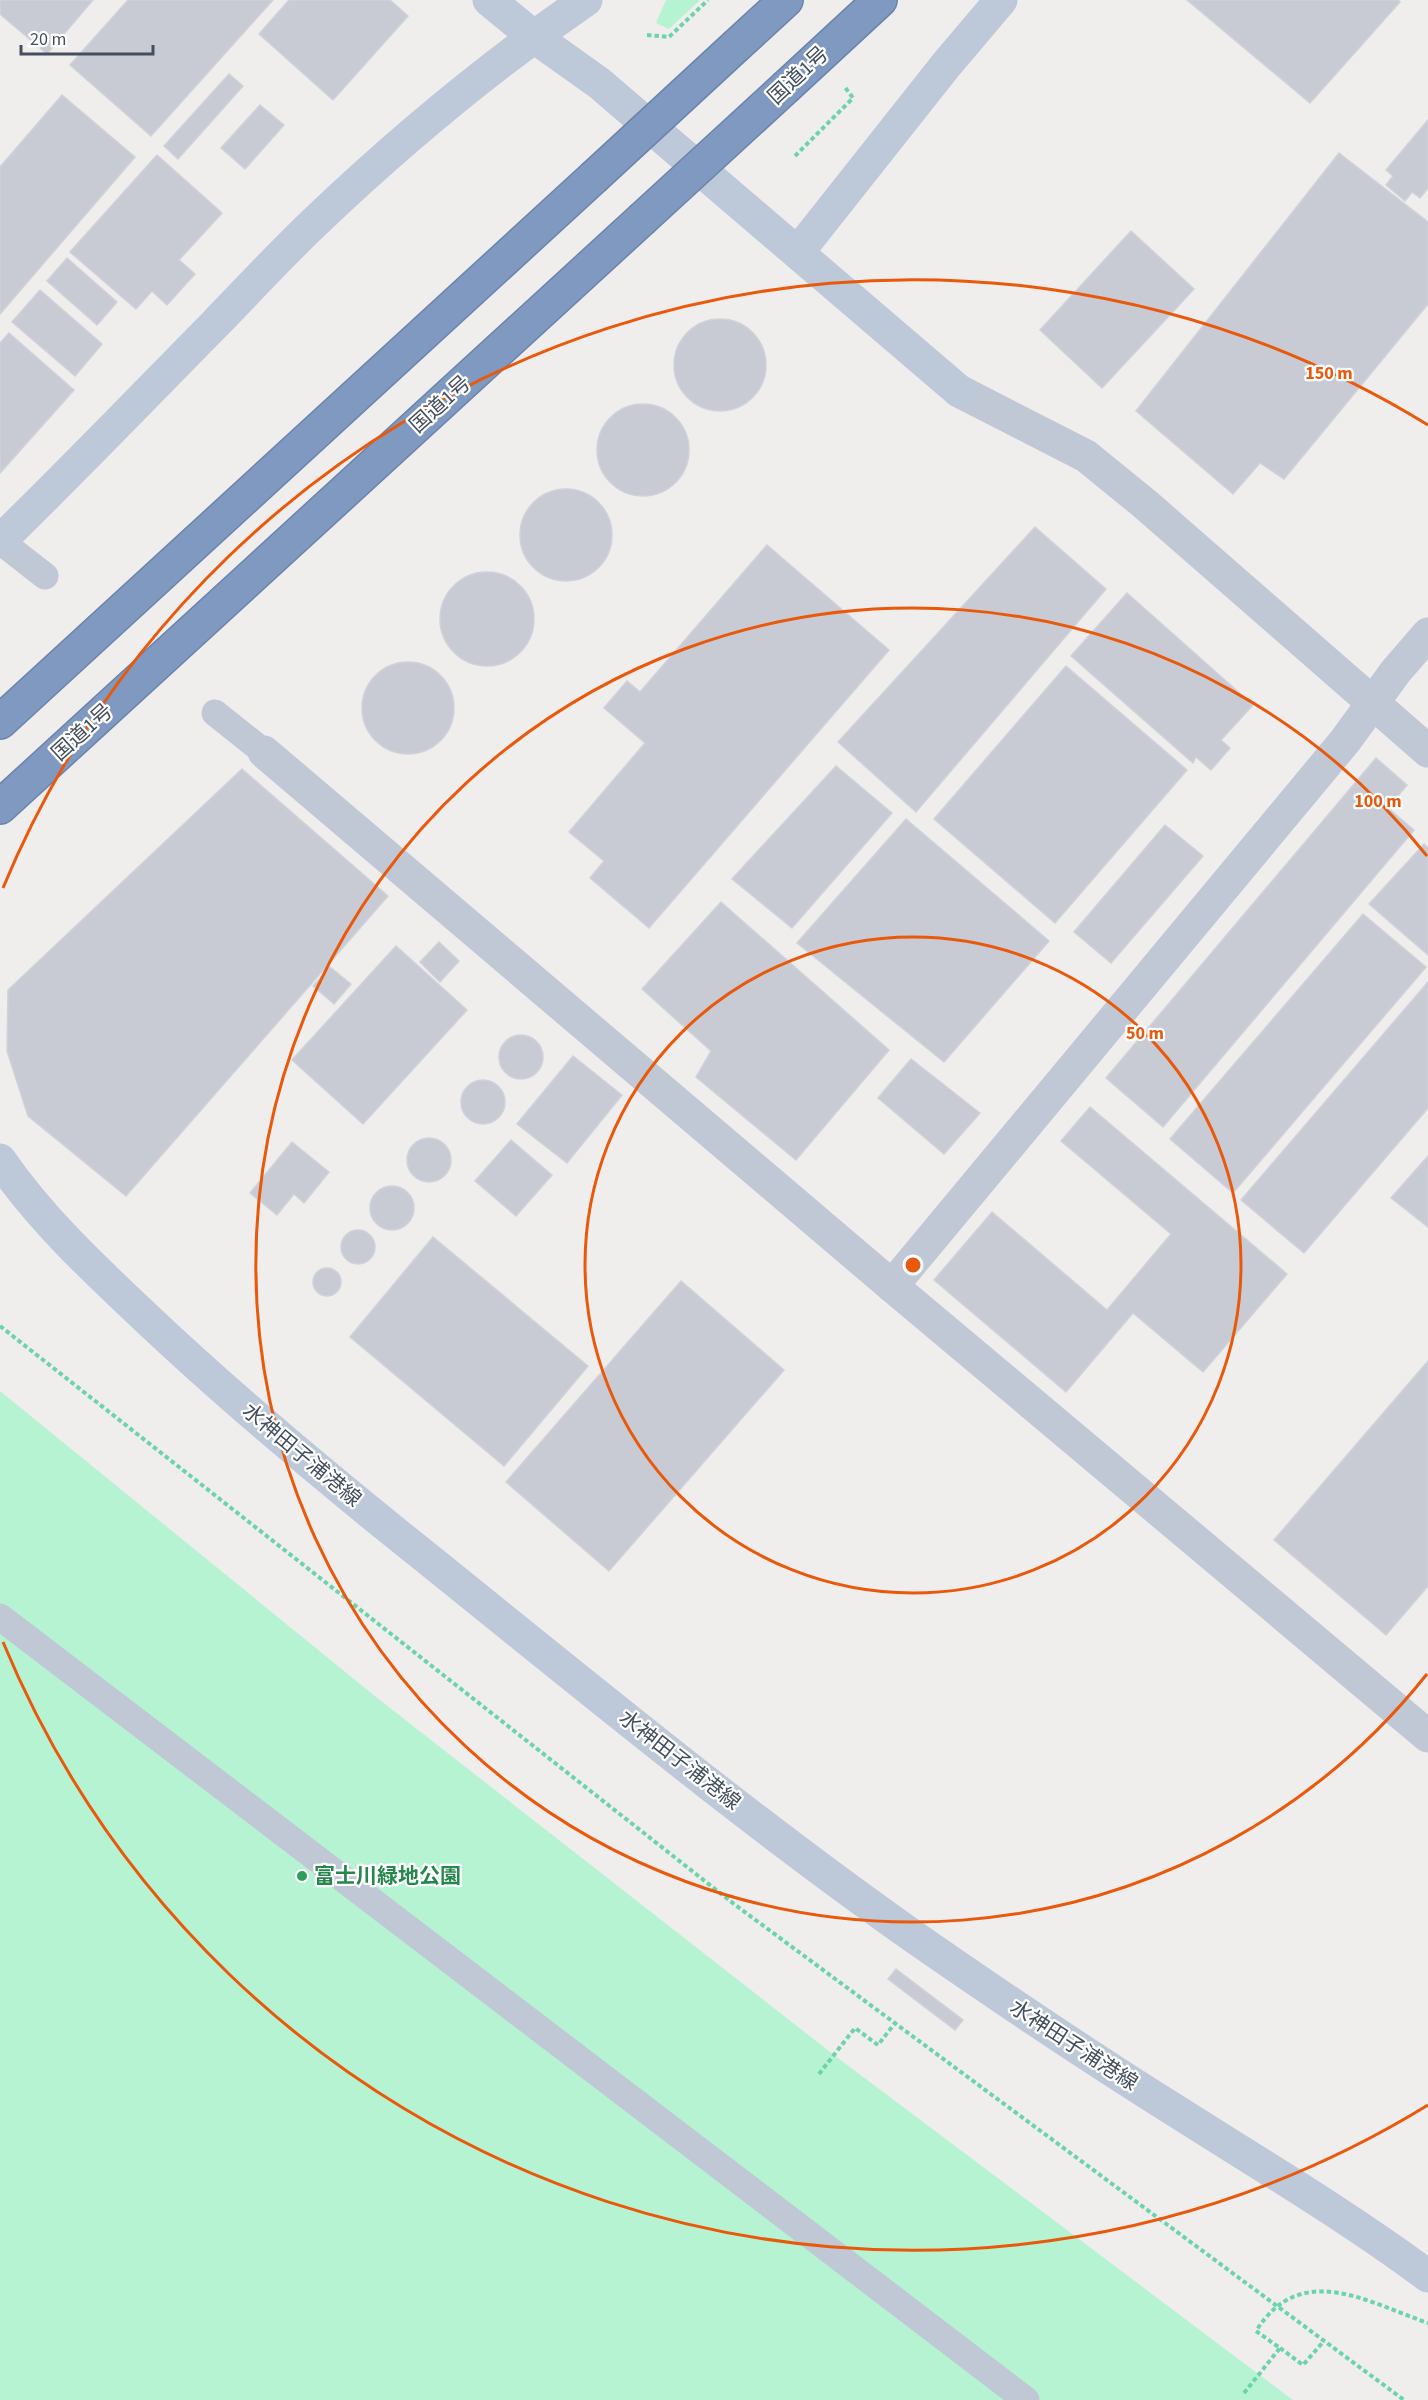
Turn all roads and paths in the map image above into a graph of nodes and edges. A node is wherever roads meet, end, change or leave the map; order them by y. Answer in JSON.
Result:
{"nodes":[{"id":1,"x":489,"y":0,"type":"edge"},
{"id":2,"x":586,"y":0,"type":"edge"},
{"id":3,"x":708,"y":0,"type":"edge"},
{"id":4,"x":786,"y":0,"type":"edge"},
{"id":5,"x":880,"y":0,"type":"edge"},
{"id":6,"x":1001,"y":0,"type":"edge"},
{"id":7,"x":647,"y":35,"type":"dead end"},
{"id":8,"x":533,"y":36,"type":"junction"},
{"id":9,"x":841,"y":84,"type":"dead end"},
{"id":10,"x":795,"y":156,"type":"dead end"},
{"id":11,"x":798,"y":252,"type":"junction"},
{"id":12,"x":959,"y":391,"type":"joint"},
{"id":13,"x":0,"y":541,"type":"edge"},
{"id":14,"x":45,"y":576,"type":"dead end"},
{"id":15,"x":1428,"y":634,"type":"edge"},
{"id":16,"x":1372,"y":704,"type":"junction"},
{"id":17,"x":215,"y":712,"type":"dead end"},
{"id":18,"x":0,"y":722,"type":"edge"},
{"id":19,"x":1428,"y":751,"type":"edge"},
{"id":20,"x":264,"y":752,"type":"joint"},
{"id":21,"x":0,"y":807,"type":"edge"},
{"id":22,"x":0,"y":1160,"type":"edge"},
{"id":23,"x":892,"y":1286,"type":"junction"},
{"id":24,"x":0,"y":1326,"type":"edge"},
{"id":25,"x":0,"y":1617,"type":"edge"},
{"id":26,"x":1428,"y":1736,"type":"edge"},
{"id":27,"x":895,"y":2023,"type":"junction"},
{"id":28,"x":819,"y":2074,"type":"dead end"},
{"id":29,"x":1428,"y":2276,"type":"edge"},
{"id":30,"x":1277,"y":2306,"type":"junction"},
{"id":31,"x":1428,"y":2323,"type":"edge"},
{"id":32,"x":1324,"y":2341,"type":"junction"},
{"id":33,"x":1280,"y":2348,"type":"junction"},
{"id":34,"x":1244,"y":2394,"type":"dead end"},
{"id":35,"x":1026,"y":2400,"type":"edge"},
{"id":36,"x":1404,"y":2400,"type":"edge"}],
"edges":[{"from":1,"to":8,"type":"main road"},
{"from":2,"to":8,"type":"main road"},
{"from":3,"to":7,"type":"path"},
{"from":4,"to":18,"type":"highway","bridge":true},
{"from":5,"to":21,"type":"highway","name":"国道1号","bridge":true},
{"from":6,"to":11,"type":"main road"},
{"from":8,"to":11,"type":"main road"},
{"from":8,"to":13,"type":"main road"},
{"from":9,"to":10,"type":"path"},
{"from":11,"to":12,"type":"main road"},
{"from":12,"to":16,"type":"street"},
{"from":13,"to":14,"type":"lane"},
{"from":15,"to":16,"type":"street"},
{"from":16,"to":19,"type":"street"},
{"from":16,"to":23,"type":"street"},
{"from":17,"to":20,"type":"lane"},
{"from":20,"to":23,"type":"street"},
{"from":22,"to":29,"type":"main road","name":"水神田子浦港線"},
{"from":23,"to":26,"type":"street"},
{"from":24,"to":27,"type":"path"},
{"from":25,"to":35,"type":"lane"},
{"from":27,"to":28,"type":"path"},
{"from":27,"to":30,"type":"path"},
{"from":30,"to":31,"type":"path"},
{"from":30,"to":32,"type":"path"},
{"from":30,"to":33,"type":"path"},
{"from":32,"to":33,"type":"path"},
{"from":32,"to":36,"type":"path"},
{"from":33,"to":34,"type":"path"}]}
